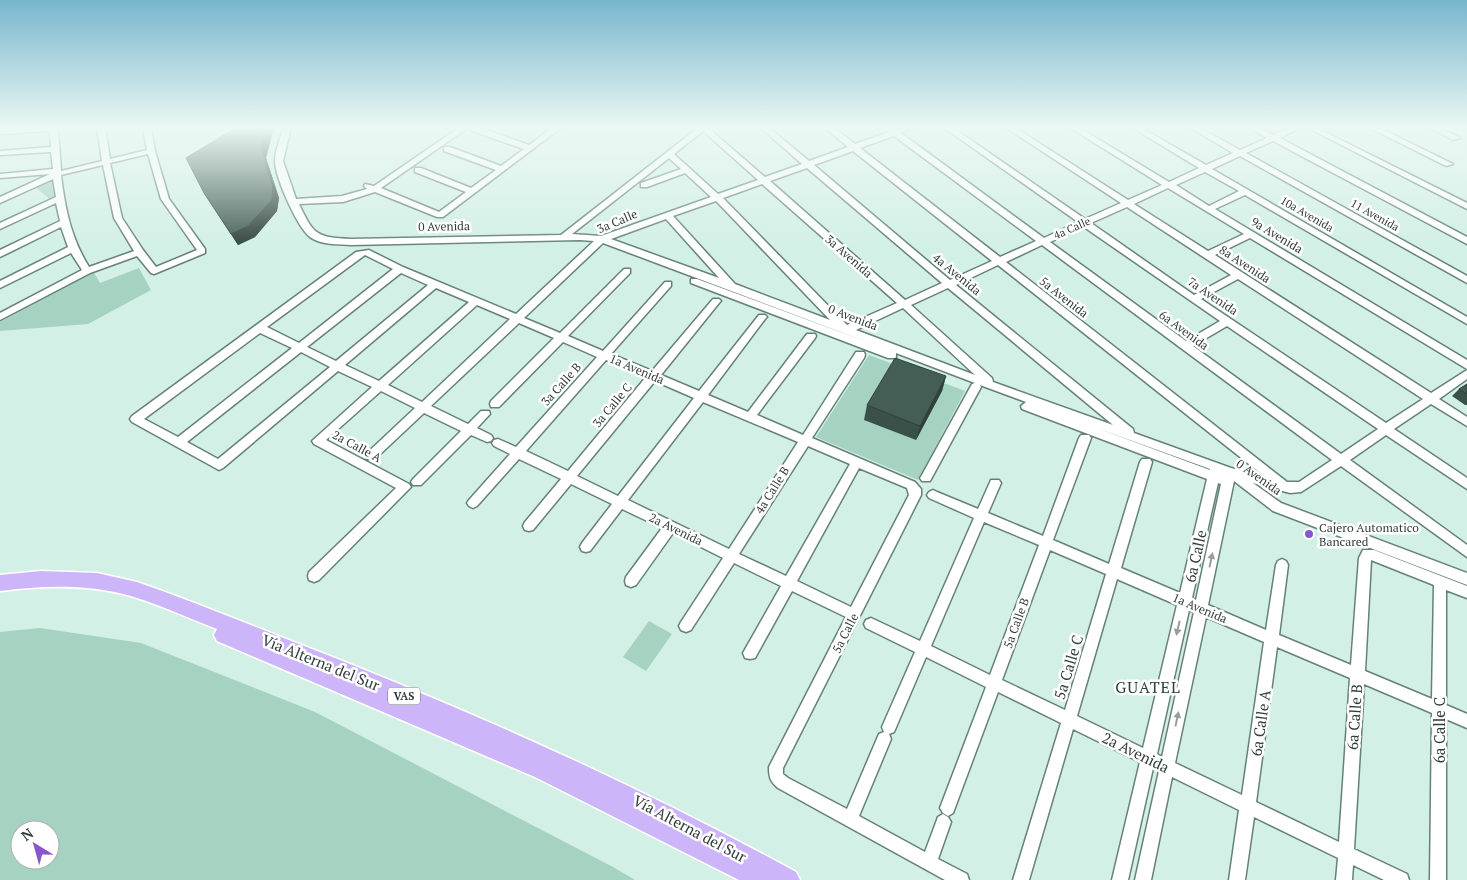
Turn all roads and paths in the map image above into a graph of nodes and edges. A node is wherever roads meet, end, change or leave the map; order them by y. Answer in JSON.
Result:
{"nodes":[{"id":1,"x":57,"y":168,"type":"edge"},
{"id":2,"x":76,"y":168,"type":"edge"},
{"id":3,"x":107,"y":168,"type":"edge"},
{"id":4,"x":156,"y":168,"type":"edge"},
{"id":5,"x":280,"y":168,"type":"edge"},
{"id":6,"x":402,"y":168,"type":"edge"},
{"id":7,"x":651,"y":168,"type":"edge"},
{"id":8,"x":749,"y":168,"type":"edge"},
{"id":9,"x":797,"y":168,"type":"edge"},
{"id":10,"x":813,"y":168,"type":"edge"},
{"id":11,"x":881,"y":168,"type":"edge"},
{"id":12,"x":943,"y":168,"type":"edge"},
{"id":13,"x":1006,"y":168,"type":"edge"},
{"id":14,"x":1073,"y":168,"type":"edge"},
{"id":15,"x":1141,"y":168,"type":"edge"},
{"id":16,"x":1206,"y":168,"type":"joint"},
{"id":17,"x":1267,"y":168,"type":"edge"},
{"id":18,"x":1330,"y":168,"type":"edge"},
{"id":19,"x":1392,"y":168,"type":"edge"},
{"id":20,"x":502,"y":169,"type":"edge"},
{"id":21,"x":418,"y":170,"type":"dead end"},
{"id":22,"x":687,"y":170,"type":"joint"},
{"id":23,"x":57,"y":172,"type":"junction"},
{"id":24,"x":0,"y":176,"type":"edge"},
{"id":25,"x":763,"y":180,"type":"junction"},
{"id":26,"x":1169,"y":185,"type":"junction"},
{"id":27,"x":644,"y":186,"type":"dead end"},
{"id":28,"x":372,"y":188,"type":"junction"},
{"id":29,"x":472,"y":191,"type":"junction"},
{"id":30,"x":1246,"y":191,"type":"junction"},
{"id":31,"x":716,"y":197,"type":"junction"},
{"id":32,"x":61,"y":198,"type":"junction"},
{"id":33,"x":292,"y":198,"type":"junction"},
{"id":34,"x":0,"y":200,"type":"edge"},
{"id":35,"x":1128,"y":203,"type":"junction"},
{"id":36,"x":1467,"y":206,"type":"edge"},
{"id":37,"x":1209,"y":209,"type":"junction"},
{"id":38,"x":667,"y":215,"type":"junction"},
{"id":39,"x":65,"y":222,"type":"junction"},
{"id":40,"x":1085,"y":223,"type":"junction"},
{"id":41,"x":0,"y":226,"type":"edge"},
{"id":42,"x":1251,"y":234,"type":"junction"},
{"id":43,"x":562,"y":238,"type":"junction"},
{"id":44,"x":1043,"y":241,"type":"junction"},
{"id":45,"x":1467,"y":241,"type":"edge"},
{"id":46,"x":599,"y":242,"type":"junction"},
{"id":47,"x":73,"y":248,"type":"junction"},
{"id":48,"x":139,"y":252,"type":"junction"},
{"id":49,"x":0,"y":254,"type":"edge"},
{"id":50,"x":1208,"y":255,"type":"junction"},
{"id":51,"x":999,"y":261,"type":"junction"},
{"id":52,"x":400,"y":269,"type":"junction"},
{"id":53,"x":627,"y":270,"type":"dead end"},
{"id":54,"x":88,"y":272,"type":"junction"},
{"id":55,"x":1238,"y":275,"type":"junction"},
{"id":56,"x":1467,"y":280,"type":"edge"},
{"id":57,"x":435,"y":284,"type":"junction"},
{"id":58,"x":668,"y":284,"type":"dead end"},
{"id":59,"x":949,"y":284,"type":"junction"},
{"id":60,"x":0,"y":285,"type":"edge"},
{"id":61,"x":732,"y":286,"type":"junction"},
{"id":62,"x":1194,"y":299,"type":"junction"},
{"id":63,"x":476,"y":302,"type":"junction"},
{"id":64,"x":716,"y":302,"type":"dead end"},
{"id":65,"x":904,"y":304,"type":"junction"},
{"id":66,"x":0,"y":317,"type":"edge"},
{"id":67,"x":517,"y":318,"type":"junction"},
{"id":68,"x":762,"y":318,"type":"dead end"},
{"id":69,"x":1228,"y":321,"type":"junction"},
{"id":70,"x":1467,"y":321,"type":"edge"},
{"id":71,"x":259,"y":328,"type":"junction"},
{"id":72,"x":846,"y":330,"type":"junction"},
{"id":73,"x":811,"y":336,"type":"dead end"},
{"id":74,"x":561,"y":337,"type":"junction"},
{"id":75,"x":1185,"y":346,"type":"junction"},
{"id":76,"x":300,"y":348,"type":"junction"},
{"id":77,"x":860,"y":355,"type":"dead end"},
{"id":78,"x":605,"y":356,"type":"junction"},
{"id":79,"x":1467,"y":365,"type":"edge"},
{"id":80,"x":337,"y":366,"type":"junction"},
{"id":81,"x":1467,"y":374,"type":"edge"},
{"id":82,"x":654,"y":376,"type":"junction"},
{"id":83,"x":993,"y":386,"type":"junction"},
{"id":84,"x":380,"y":387,"type":"junction"},
{"id":85,"x":976,"y":387,"type":"junction"},
{"id":86,"x":701,"y":396,"type":"junction"},
{"id":87,"x":1431,"y":399,"type":"junction"},
{"id":88,"x":495,"y":404,"type":"dead end"},
{"id":89,"x":422,"y":407,"type":"junction"},
{"id":90,"x":485,"y":414,"type":"dead end"},
{"id":91,"x":750,"y":417,"type":"junction"},
{"id":92,"x":1467,"y":422,"type":"edge"},
{"id":93,"x":1387,"y":429,"type":"junction"},
{"id":94,"x":469,"y":430,"type":"junction"},
{"id":95,"x":1084,"y":438,"type":"dead end"},
{"id":96,"x":1137,"y":438,"type":"junction"},
{"id":97,"x":804,"y":440,"type":"junction"},
{"id":98,"x":178,"y":443,"type":"junction"},
{"id":99,"x":518,"y":453,"type":"junction"},
{"id":100,"x":371,"y":456,"type":"dead end"},
{"id":101,"x":1342,"y":460,"type":"junction"},
{"id":102,"x":857,"y":462,"type":"junction"},
{"id":103,"x":1146,"y":462,"type":"dead end"},
{"id":104,"x":1214,"y":472,"type":"junction"},
{"id":105,"x":1229,"y":477,"type":"junction"},
{"id":106,"x":569,"y":478,"type":"junction"},
{"id":107,"x":926,"y":478,"type":"dead end"},
{"id":108,"x":417,"y":482,"type":"dead end"},
{"id":109,"x":995,"y":484,"type":"dead end"},
{"id":110,"x":1467,"y":484,"type":"edge"},
{"id":111,"x":1285,"y":487,"type":"junction"},
{"id":112,"x":915,"y":489,"type":"joint"},
{"id":113,"x":933,"y":495,"type":"dead end"},
{"id":114,"x":620,"y":502,"type":"junction"},
{"id":115,"x":474,"y":503,"type":"dead end"},
{"id":116,"x":981,"y":515,"type":"junction"},
{"id":117,"x":529,"y":526,"type":"dead end"},
{"id":118,"x":670,"y":527,"type":"junction"},
{"id":119,"x":1046,"y":543,"type":"junction"},
{"id":120,"x":586,"y":547,"type":"dead end"},
{"id":121,"x":1467,"y":552,"type":"edge"},
{"id":122,"x":730,"y":556,"type":"junction"},
{"id":123,"x":1282,"y":565,"type":"dead end"},
{"id":124,"x":1114,"y":571,"type":"junction"},
{"id":125,"x":314,"y":576,"type":"dead end"},
{"id":126,"x":1467,"y":579,"type":"edge"},
{"id":127,"x":631,"y":581,"type":"dead end"},
{"id":128,"x":1440,"y":581,"type":"junction"},
{"id":129,"x":0,"y":582,"type":"edge"},
{"id":130,"x":788,"y":584,"type":"junction"},
{"id":131,"x":0,"y":592,"type":"edge"},
{"id":132,"x":1467,"y":592,"type":"edge"},
{"id":133,"x":1184,"y":601,"type":"junction"},
{"id":134,"x":1201,"y":608,"type":"junction"},
{"id":135,"x":854,"y":615,"type":"junction"},
{"id":136,"x":871,"y":624,"type":"dead end"},
{"id":137,"x":686,"y":626,"type":"dead end"},
{"id":138,"x":1272,"y":638,"type":"junction"},
{"id":139,"x":923,"y":649,"type":"junction"},
{"id":140,"x":750,"y":653,"type":"dead end"},
{"id":141,"x":1357,"y":674,"type":"junction"},
{"id":142,"x":994,"y":683,"type":"junction"},
{"id":143,"x":1439,"y":709,"type":"junction"},
{"id":144,"x":1069,"y":720,"type":"junction"},
{"id":145,"x":1467,"y":721,"type":"edge"},
{"id":146,"x":1148,"y":758,"type":"junction"},
{"id":147,"x":1167,"y":767,"type":"junction"},
{"id":148,"x":1248,"y":806,"type":"junction"},
{"id":149,"x":850,"y":820,"type":"junction"},
{"id":150,"x":1346,"y":853,"type":"junction"},
{"id":151,"x":929,"y":862,"type":"junction"},
{"id":152,"x":762,"y":880,"type":"edge"},
{"id":153,"x":788,"y":880,"type":"edge"},
{"id":154,"x":961,"y":880,"type":"edge"},
{"id":155,"x":1021,"y":880,"type":"edge"},
{"id":156,"x":1120,"y":880,"type":"edge"},
{"id":157,"x":1144,"y":880,"type":"edge"},
{"id":158,"x":1237,"y":880,"type":"edge"},
{"id":159,"x":1344,"y":880,"type":"edge"},
{"id":160,"x":1401,"y":880,"type":"edge"},
{"id":161,"x":1438,"y":880,"type":"edge"}],
"edges":[{"from":1,"to":23,"type":"street"},
{"from":2,"to":23,"type":"street"},
{"from":3,"to":48,"type":"street"},
{"from":4,"to":48,"type":"street"},
{"from":5,"to":33,"type":"street","name":"0 Avenida"},
{"from":6,"to":28,"type":"street"},
{"from":7,"to":43,"type":"street"},
{"from":8,"to":25,"type":"street","name":"3a Avenida"},
{"from":9,"to":25,"type":"street","name":"3a Calle"},
{"from":10,"to":59,"type":"street","name":"4a Avenida"},
{"from":11,"to":51,"type":"street","name":"5a Avenida"},
{"from":12,"to":44,"type":"street","name":"6a Avenida"},
{"from":13,"to":40,"type":"street","name":"7a Avenida"},
{"from":14,"to":35,"type":"street","name":"8a Avenida"},
{"from":15,"to":26,"type":"street","name":"9a Avenida"},
{"from":16,"to":26,"type":"street","name":"4a Calle"},
{"from":16,"to":30,"type":"street","name":"10a Avenida"},
{"from":17,"to":56,"type":"street","name":"11 Avenida"},
{"from":18,"to":45,"type":"street"},
{"from":19,"to":36,"type":"street"},
{"from":20,"to":29,"type":"street"},
{"from":21,"to":29,"type":"street"},
{"from":22,"to":27,"type":"street"},
{"from":22,"to":31,"type":"street"},
{"from":23,"to":24,"type":"street"},
{"from":23,"to":32,"type":"street"},
{"from":23,"to":34,"type":"street"},
{"from":25,"to":31,"type":"street","name":"3a Calle"},
{"from":25,"to":65,"type":"street","name":"3a Avenida"},
{"from":26,"to":35,"type":"street","name":"4a Calle"},
{"from":26,"to":37,"type":"street","name":"9a Avenida"},
{"from":28,"to":29,"type":"street"},
{"from":28,"to":33,"type":"street"},
{"from":30,"to":37,"type":"street"},
{"from":30,"to":70,"type":"street","name":"10a Avenida"},
{"from":31,"to":38,"type":"street","name":"3a Calle"},
{"from":31,"to":72,"type":"street"},
{"from":32,"to":39,"type":"street"},
{"from":32,"to":41,"type":"street"},
{"from":33,"to":43,"type":"street","name":"0 Avenida"},
{"from":35,"to":40,"type":"street","name":"4a Calle"},
{"from":35,"to":50,"type":"street","name":"8a Avenida"},
{"from":37,"to":42,"type":"street","name":"9a Avenida"},
{"from":38,"to":46,"type":"street","name":"3a Calle"},
{"from":38,"to":61,"type":"street"},
{"from":39,"to":47,"type":"street"},
{"from":39,"to":49,"type":"street"},
{"from":40,"to":44,"type":"street","name":"4a Calle"},
{"from":40,"to":62,"type":"street","name":"7a Avenida"},
{"from":42,"to":50,"type":"street"},
{"from":42,"to":79,"type":"street","name":"9a Avenida"},
{"from":43,"to":46,"type":"street","name":"0 Avenida"},
{"from":44,"to":51,"type":"street","name":"4a Calle"},
{"from":44,"to":75,"type":"street","name":"6a Avenida"},
{"from":46,"to":61,"type":"street","name":"0 Avenida"},
{"from":46,"to":67,"type":"street","name":"3a Calle"},
{"from":46,"to":85,"type":"street","name":"0 Avenida"},
{"from":47,"to":54,"type":"street"},
{"from":47,"to":60,"type":"street"},
{"from":48,"to":54,"type":"street"},
{"from":50,"to":55,"type":"street","name":"8a Avenida"},
{"from":51,"to":59,"type":"street","name":"4a Calle"},
{"from":51,"to":111,"type":"street","name":"5a Avenida"},
{"from":52,"to":57,"type":"street","name":"1a Avenida"},
{"from":52,"to":71,"type":"street","name":"1a Avenida"},
{"from":52,"to":76,"type":"street"},
{"from":53,"to":74,"type":"street"},
{"from":54,"to":66,"type":"street"},
{"from":55,"to":62,"type":"street"},
{"from":55,"to":87,"type":"street","name":"8a Avenida"},
{"from":57,"to":63,"type":"street","name":"1a Avenida"},
{"from":57,"to":80,"type":"street"},
{"from":58,"to":78,"type":"street","name":"3a Calle B"},
{"from":59,"to":65,"type":"street","name":"4a Calle"},
{"from":59,"to":96,"type":"street","name":"4a Avenida"},
{"from":61,"to":72,"type":"street","name":"0 Avenida"},
{"from":62,"to":69,"type":"street","name":"7a Avenida"},
{"from":63,"to":67,"type":"street","name":"1a Avenida"},
{"from":63,"to":84,"type":"street","name":"2a Calle A"},
{"from":64,"to":82,"type":"street","name":"3a Calle C"},
{"from":65,"to":72,"type":"street","name":"4a Calle"},
{"from":65,"to":83,"type":"street","name":"3a Avenida"},
{"from":67,"to":74,"type":"street","name":"1a Avenida"},
{"from":67,"to":89,"type":"street","name":"3a Calle"},
{"from":68,"to":86,"type":"street"},
{"from":69,"to":75,"type":"street"},
{"from":69,"to":93,"type":"street","name":"7a Avenida"},
{"from":71,"to":76,"type":"street","name":"2a Avenida"},
{"from":71,"to":98,"type":"street"},
{"from":72,"to":83,"type":"street","name":"0 Avenida"},
{"from":73,"to":91,"type":"street"},
{"from":74,"to":78,"type":"street","name":"1a Avenida"},
{"from":74,"to":88,"type":"street"},
{"from":75,"to":101,"type":"street","name":"6a Avenida"},
{"from":76,"to":80,"type":"street","name":"2a Avenida"},
{"from":76,"to":98,"type":"street"},
{"from":77,"to":97,"type":"street","name":"4a Calle B"},
{"from":78,"to":82,"type":"street","name":"1a Avenida"},
{"from":78,"to":99,"type":"street","name":"3a Calle B"},
{"from":80,"to":84,"type":"street","name":"2a Avenida"},
{"from":80,"to":98,"type":"street"},
{"from":81,"to":87,"type":"street"},
{"from":82,"to":86,"type":"street","name":"1a Avenida"},
{"from":82,"to":106,"type":"street","name":"3a Calle C"},
{"from":83,"to":96,"type":"street","name":"0 Avenida"},
{"from":84,"to":89,"type":"street","name":"2a Avenida"},
{"from":84,"to":125,"type":"street","name":"2a Calle A"},
{"from":85,"to":104,"type":"street","name":"0 Avenida"},
{"from":85,"to":107,"type":"street"},
{"from":86,"to":91,"type":"street","name":"1a Avenida"},
{"from":86,"to":114,"type":"street"},
{"from":87,"to":92,"type":"street","name":"8a Avenida"},
{"from":87,"to":93,"type":"street"},
{"from":89,"to":94,"type":"street","name":"2a Avenida"},
{"from":89,"to":100,"type":"street","name":"3a Calle"},
{"from":90,"to":94,"type":"street"},
{"from":91,"to":97,"type":"street","name":"1a Avenida"},
{"from":93,"to":101,"type":"street"},
{"from":93,"to":110,"type":"street","name":"7a Avenida"},
{"from":94,"to":99,"type":"street","name":"2a Avenida"},
{"from":94,"to":108,"type":"street"},
{"from":95,"to":119,"type":"street","name":"5a Calle B"},
{"from":96,"to":104,"type":"street","name":"0 Avenida"},
{"from":97,"to":102,"type":"street","name":"1a Avenida"},
{"from":97,"to":122,"type":"street","name":"4a Calle B"},
{"from":99,"to":106,"type":"street","name":"2a Avenida"},
{"from":99,"to":115,"type":"street","name":"3a Calle B"},
{"from":101,"to":111,"type":"street"},
{"from":101,"to":121,"type":"street","name":"6a Avenida"},
{"from":102,"to":112,"type":"street","name":"1a Avenida"},
{"from":102,"to":130,"type":"street"},
{"from":103,"to":124,"type":"street","name":"5a Calle C"},
{"from":104,"to":105,"type":"street","name":"0 Avenida"},
{"from":104,"to":133,"type":"street","name":"6a Calle"},
{"from":105,"to":111,"type":"street"},
{"from":105,"to":126,"type":"street","name":"0 Avenida"},
{"from":134,"to":105,"type":"street","name":"6a Calle","one_way":true},
{"from":106,"to":114,"type":"street","name":"2a Avenida"},
{"from":106,"to":117,"type":"street","name":"3a Calle C"},
{"from":109,"to":116,"type":"street"},
{"from":112,"to":135,"type":"street","name":"5a Calle"},
{"from":113,"to":116,"type":"street","name":"1a Avenida"},
{"from":114,"to":118,"type":"street","name":"2a Avenida"},
{"from":114,"to":120,"type":"street"},
{"from":116,"to":119,"type":"street","name":"1a Avenida"},
{"from":116,"to":139,"type":"street"},
{"from":118,"to":122,"type":"street","name":"2a Avenida"},
{"from":118,"to":127,"type":"street"},
{"from":119,"to":124,"type":"street","name":"1a Avenida"},
{"from":119,"to":142,"type":"street","name":"5a Calle B"},
{"from":122,"to":130,"type":"street","name":"2a Avenida"},
{"from":122,"to":137,"type":"street","name":"4a Calle B"},
{"from":123,"to":138,"type":"street","name":"6a Calle A"},
{"from":124,"to":133,"type":"street","name":"1a Avenida"},
{"from":124,"to":144,"type":"street","name":"5a Calle C"},
{"from":128,"to":132,"type":"street"},
{"from":128,"to":141,"type":"street","name":"6a Calle B"},
{"from":128,"to":143,"type":"street","name":"6a Calle C"},
{"from":129,"to":153,"type":"highway","name":"Vía Alterna del Sur","number":"VAS"},
{"from":130,"to":135,"type":"street","name":"2a Avenida"},
{"from":130,"to":140,"type":"street"},
{"from":131,"to":152,"type":"highway","name":"Vía Alterna del Sur","number":"VAS"},
{"from":133,"to":134,"type":"street","name":"1a Avenida"},
{"from":133,"to":146,"type":"street","name":"6a Calle","one_way":true},
{"from":134,"to":138,"type":"street","name":"1a Avenida"},
{"from":147,"to":134,"type":"street","name":"6a Calle","one_way":true},
{"from":135,"to":149,"type":"street","name":"5a Calle"},
{"from":136,"to":139,"type":"street","name":"2a Avenida"},
{"from":138,"to":141,"type":"street","name":"1a Avenida"},
{"from":138,"to":148,"type":"street","name":"6a Calle A"},
{"from":139,"to":142,"type":"street","name":"2a Avenida"},
{"from":139,"to":149,"type":"street"},
{"from":141,"to":143,"type":"street","name":"1a Avenida"},
{"from":141,"to":150,"type":"street","name":"6a Calle B"},
{"from":142,"to":144,"type":"street","name":"2a Avenida"},
{"from":142,"to":151,"type":"street","name":"5a Calle B"},
{"from":143,"to":145,"type":"street","name":"1a Avenida"},
{"from":143,"to":161,"type":"street","name":"6a Calle C"},
{"from":144,"to":146,"type":"street","name":"2a Avenida"},
{"from":144,"to":155,"type":"street","name":"5a Calle C"},
{"from":146,"to":147,"type":"street","name":"2a Avenida"},
{"from":146,"to":156,"type":"street","name":"6a Calle"},
{"from":147,"to":148,"type":"street","name":"2a Avenida"},
{"from":147,"to":157,"type":"street","name":"6a Calle"},
{"from":148,"to":150,"type":"street","name":"2a Avenida"},
{"from":148,"to":158,"type":"street","name":"6a Calle A"},
{"from":149,"to":151,"type":"street"},
{"from":150,"to":159,"type":"street","name":"6a Calle B"},
{"from":150,"to":160,"type":"street","name":"2a Avenida"},
{"from":151,"to":154,"type":"street"}]}
